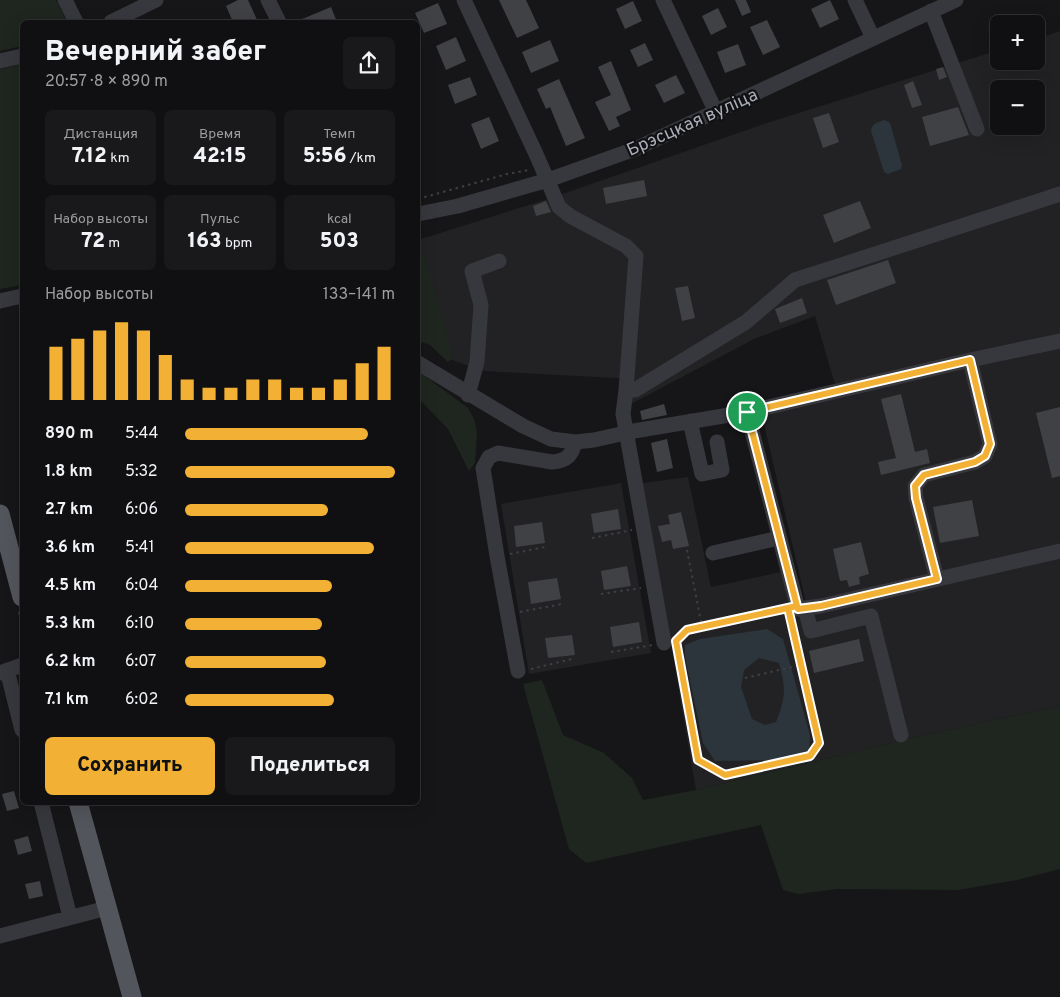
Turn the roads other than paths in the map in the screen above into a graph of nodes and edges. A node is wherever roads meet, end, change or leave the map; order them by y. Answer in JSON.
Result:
{"nodes":[{"id":1,"x":66,"y":0,"type":"edge"},
{"id":2,"x":156,"y":0,"type":"edge"},
{"id":3,"x":268,"y":0,"type":"edge"},
{"id":4,"x":464,"y":0,"type":"edge"},
{"id":5,"x":663,"y":0,"type":"edge"},
{"id":6,"x":855,"y":0,"type":"edge"},
{"id":7,"x":956,"y":0,"type":"edge"},
{"id":8,"x":931,"y":11,"type":"junction"},
{"id":9,"x":75,"y":20,"type":"edge"},
{"id":10,"x":115,"y":20,"type":"edge"},
{"id":11,"x":278,"y":20,"type":"edge"},
{"id":12,"x":872,"y":38,"type":"junction"},
{"id":13,"x":20,"y":56,"type":"edge"},
{"id":14,"x":0,"y":61,"type":"edge"},
{"id":15,"x":716,"y":112,"type":"junction"},
{"id":16,"x":977,"y":129,"type":"dead end"},
{"id":17,"x":545,"y":174,"type":"junction"},
{"id":18,"x":1060,"y":194,"type":"edge"},
{"id":19,"x":420,"y":214,"type":"edge"},
{"id":20,"x":499,"y":261,"type":"dead end"},
{"id":21,"x":20,"y":296,"type":"edge"},
{"id":22,"x":0,"y":301,"type":"edge"},
{"id":23,"x":1059,"y":343,"type":"edge"},
{"id":24,"x":970,"y":360,"type":"junction"},
{"id":25,"x":420,"y":364,"type":"edge"},
{"id":26,"x":626,"y":390,"type":"junction"},
{"id":27,"x":468,"y":395,"type":"junction"},
{"id":28,"x":747,"y":412,"type":"junction"},
{"id":29,"x":690,"y":422,"type":"junction"},
{"id":30,"x":626,"y":434,"type":"junction"},
{"id":31,"x":575,"y":442,"type":"junction"},
{"id":32,"x":717,"y":442,"type":"dead end"},
{"id":33,"x":0,"y":514,"type":"edge"},
{"id":34,"x":779,"y":538,"type":"junction"},
{"id":35,"x":1060,"y":551,"type":"edge"},
{"id":36,"x":712,"y":553,"type":"dead end"},
{"id":37,"x":937,"y":579,"type":"junction"},
{"id":38,"x":20,"y":589,"type":"edge"},
{"id":39,"x":796,"y":607,"type":"junction"},
{"id":40,"x":664,"y":643,"type":"road end"},
{"id":41,"x":20,"y":666,"type":"edge"},
{"id":42,"x":518,"y":671,"type":"road end"},
{"id":43,"x":4,"y":672,"type":"edge"},
{"id":44,"x":20,"y":724,"type":"edge"},
{"id":45,"x":901,"y":735,"type":"dead end"},
{"id":46,"x":42,"y":805,"type":"edge"},
{"id":47,"x":79,"y":805,"type":"edge"},
{"id":48,"x":107,"y":908,"type":"junction"},
{"id":49,"x":70,"y":917,"type":"junction"},
{"id":50,"x":0,"y":936,"type":"edge"},
{"id":51,"x":132,"y":997,"type":"edge"}],
"edges":[{"from":1,"to":9,"type":"street"},
{"from":2,"to":10,"type":"street"},
{"from":3,"to":11,"type":"street"},
{"from":4,"to":17,"type":"street"},
{"from":5,"to":15,"type":"street"},
{"from":6,"to":12,"type":"street"},
{"from":7,"to":8,"type":"street","name":"Брэсцкая вуліца"},
{"from":8,"to":12,"type":"street","name":"Брэсцкая вуліца"},
{"from":8,"to":16,"type":"street"},
{"from":12,"to":15,"type":"street","name":"Брэсцкая вуліца"},
{"from":13,"to":14,"type":"street"},
{"from":15,"to":17,"type":"street","name":"Брэсцкая вуліца"},
{"from":17,"to":19,"type":"street","name":"Брэсцкая вуліца"},
{"from":17,"to":26,"type":"street"},
{"from":18,"to":26,"type":"street"},
{"from":20,"to":27,"type":"street"},
{"from":21,"to":22,"type":"street"},
{"from":23,"to":24,"type":"street"},
{"from":24,"to":28,"type":"street"},
{"from":24,"to":37,"type":"street"},
{"from":25,"to":27,"type":"street"},
{"from":26,"to":30,"type":"street"},
{"from":27,"to":31,"type":"street"},
{"from":28,"to":29,"type":"street"},
{"from":28,"to":34,"type":"street"},
{"from":29,"to":30,"type":"street"},
{"from":29,"to":32,"type":"street"},
{"from":30,"to":31,"type":"street"},
{"from":30,"to":40,"type":"street"},
{"from":31,"to":42,"type":"street"},
{"from":33,"to":38,"type":"main road"},
{"from":34,"to":36,"type":"street"},
{"from":34,"to":39,"type":"street"},
{"from":35,"to":37,"type":"street"},
{"from":37,"to":39,"type":"street"},
{"from":39,"to":45,"type":"street"},
{"from":41,"to":43,"type":"street"},
{"from":43,"to":44,"type":"street"},
{"from":46,"to":49,"type":"street"},
{"from":47,"to":48,"type":"main road"},
{"from":48,"to":49,"type":"street"},
{"from":48,"to":51,"type":"main road"},
{"from":49,"to":50,"type":"street"}]}
